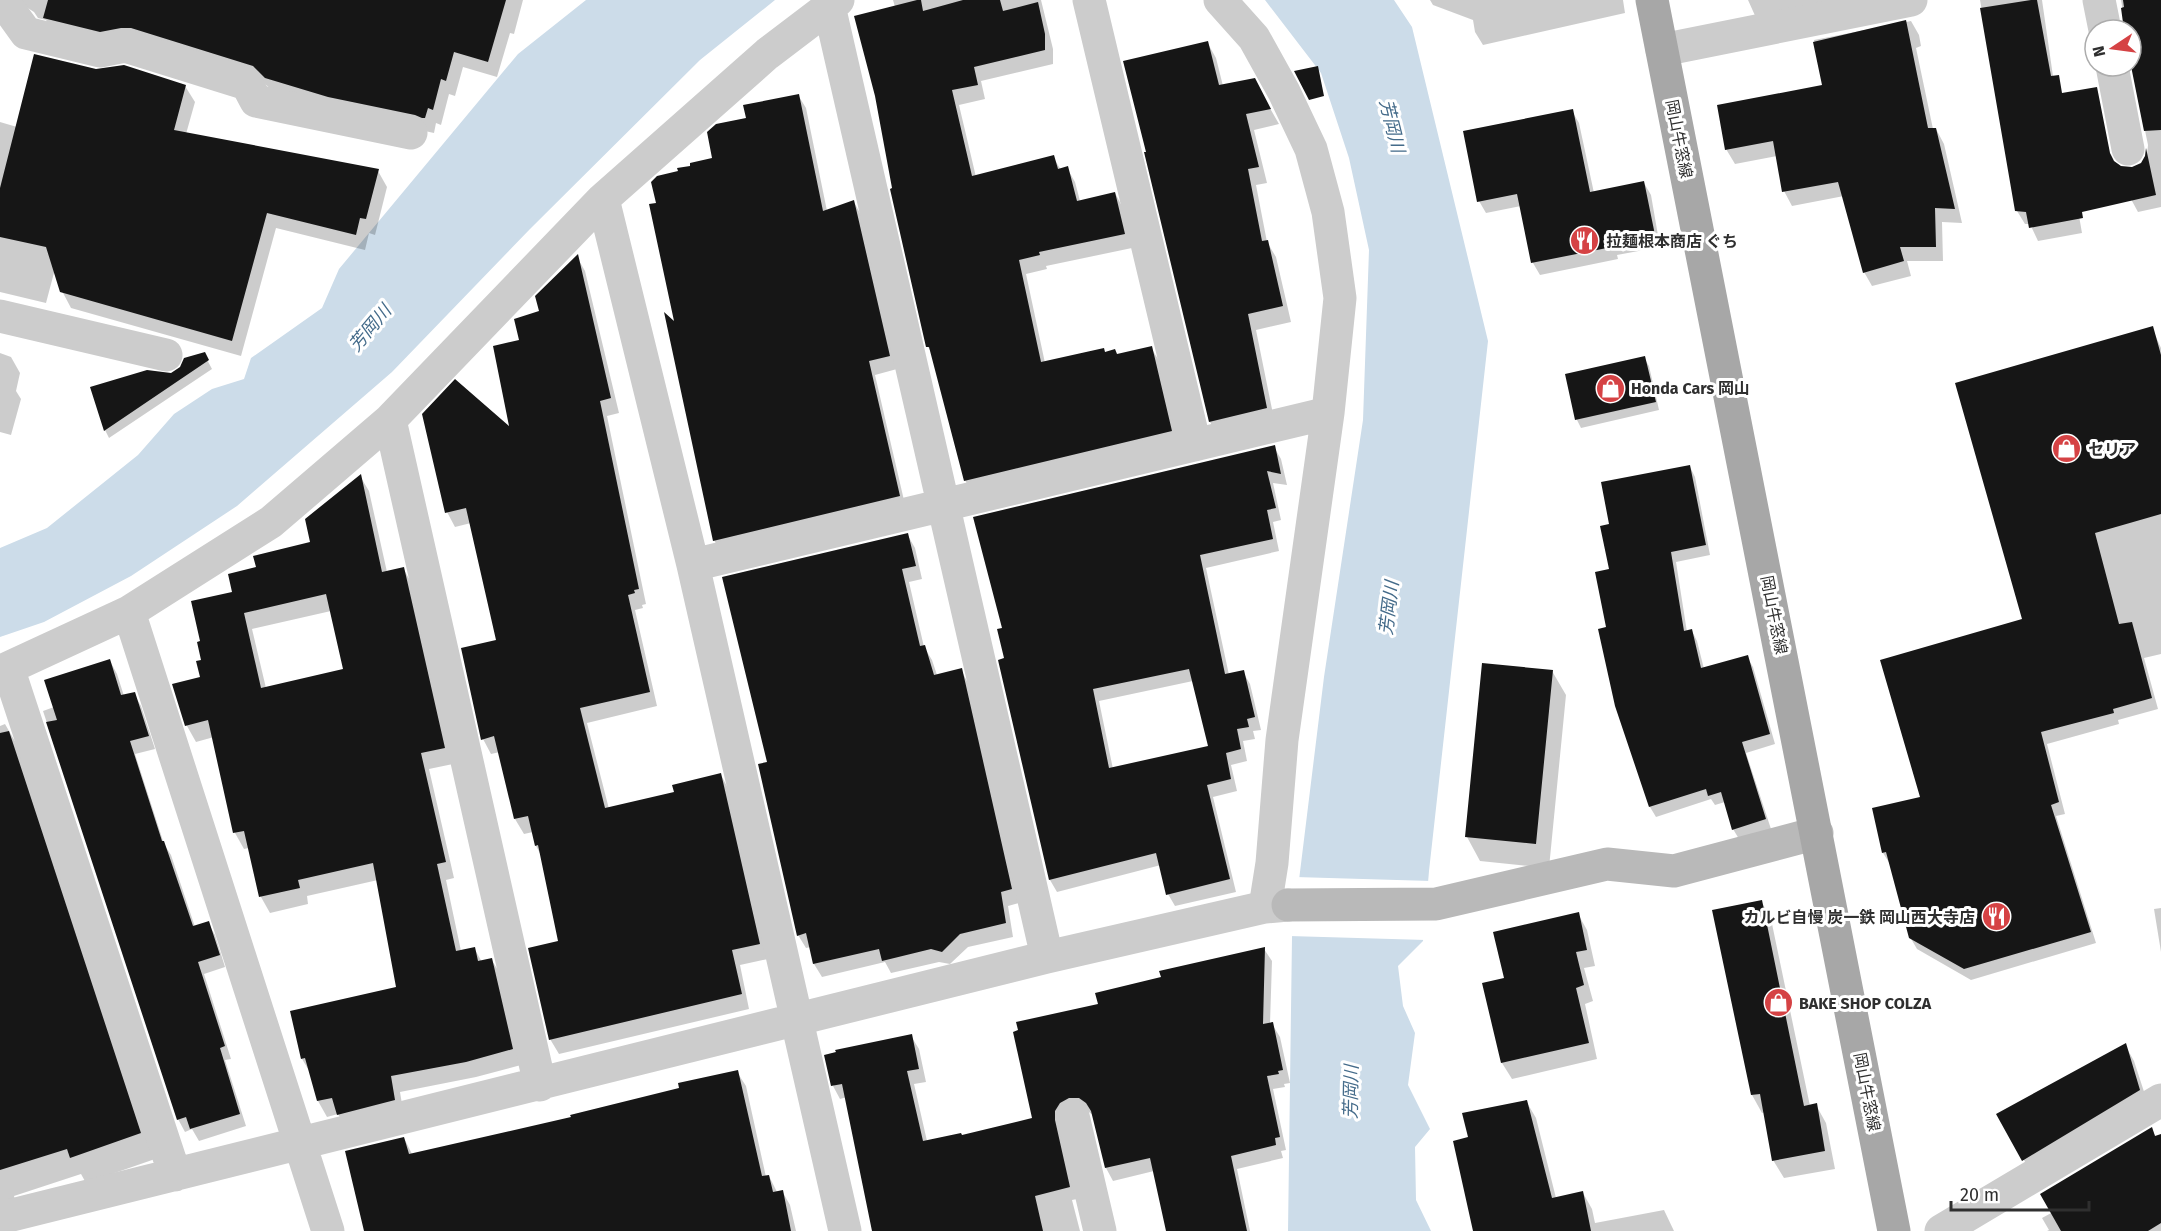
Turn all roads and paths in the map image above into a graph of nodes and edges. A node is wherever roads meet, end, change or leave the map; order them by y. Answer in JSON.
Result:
{"nodes":[{"id":1,"x":1089,"y":0,"type":"edge"},
{"id":2,"x":1220,"y":0,"type":"edge"},
{"id":3,"x":1652,"y":0,"type":"edge"},
{"id":4,"x":1911,"y":0,"type":"edge"},
{"id":5,"x":2099,"y":0,"type":"edge"},
{"id":6,"x":833,"y":3,"type":"edge"},
{"id":7,"x":0,"y":6,"type":"edge"},
{"id":8,"x":2103,"y":18,"type":"edge"},
{"id":9,"x":1662,"y":50,"type":"junction"},
{"id":10,"x":2114,"y":78,"type":"edge"},
{"id":11,"x":411,"y":133,"type":"dead end"},
{"id":12,"x":2128,"y":149,"type":"dead end"},
{"id":13,"x":603,"y":199,"type":"junction"},
{"id":14,"x":0,"y":316,"type":"edge"},
{"id":15,"x":166,"y":355,"type":"dead end"},
{"id":16,"x":1328,"y":413,"type":"junction"},
{"id":17,"x":390,"y":420,"type":"junction"},
{"id":18,"x":1195,"y":445,"type":"junction"},
{"id":19,"x":943,"y":506,"type":"junction"},
{"id":20,"x":693,"y":565,"type":"junction"},
{"id":21,"x":129,"y":612,"type":"junction"},
{"id":22,"x":1817,"y":833,"type":"junction"},
{"id":23,"x":1277,"y":906,"type":"junction"},
{"id":24,"x":1047,"y":957,"type":"junction"},
{"id":25,"x":796,"y":1021,"type":"junction"},
{"id":26,"x":540,"y":1085,"type":"junction"},
{"id":27,"x":2161,"y":1100,"type":"edge"},
{"id":28,"x":1073,"y":1116,"type":"dead end"},
{"id":29,"x":300,"y":1144,"type":"junction"},
{"id":30,"x":175,"y":1175,"type":"junction"},
{"id":31,"x":0,"y":1218,"type":"edge"},
{"id":32,"x":328,"y":1231,"type":"edge"},
{"id":33,"x":845,"y":1231,"type":"edge"},
{"id":34,"x":1100,"y":1231,"type":"edge"},
{"id":35,"x":1894,"y":1231,"type":"edge"},
{"id":36,"x":1941,"y":1231,"type":"edge"}],
"edges":[{"from":1,"to":18,"type":"street"},
{"from":2,"to":16,"type":"street"},
{"from":3,"to":9,"type":"main road","name":"岡山牛窓線"},
{"from":4,"to":9,"type":"street"},
{"from":5,"to":8,"type":"street"},
{"from":6,"to":13,"type":"street"},
{"from":6,"to":19,"type":"street"},
{"from":7,"to":11,"type":"street"},
{"from":9,"to":22,"type":"main road","name":"岡山牛窓線"},
{"from":10,"to":12,"type":"street"},
{"from":13,"to":17,"type":"street"},
{"from":13,"to":20,"type":"street"},
{"from":14,"to":15,"type":"street"},
{"from":16,"to":18,"type":"street"},
{"from":16,"to":23,"type":"street"},
{"from":17,"to":21,"type":"street"},
{"from":17,"to":26,"type":"street"},
{"from":18,"to":19,"type":"street"},
{"from":19,"to":20,"type":"street"},
{"from":19,"to":24,"type":"street"},
{"from":20,"to":25,"type":"street"},
{"from":21,"to":29,"type":"street"},
{"from":21,"to":30,"type":"street"},
{"from":22,"to":23,"type":"street"},
{"from":22,"to":35,"type":"main road","name":"岡山牛窓線"},
{"from":23,"to":24,"type":"street"},
{"from":24,"to":25,"type":"street"},
{"from":25,"to":26,"type":"street"},
{"from":25,"to":33,"type":"street"},
{"from":26,"to":29,"type":"street"},
{"from":27,"to":36,"type":"street"},
{"from":28,"to":34,"type":"street"},
{"from":29,"to":30,"type":"street"},
{"from":29,"to":32,"type":"street"},
{"from":30,"to":31,"type":"street"}]}
